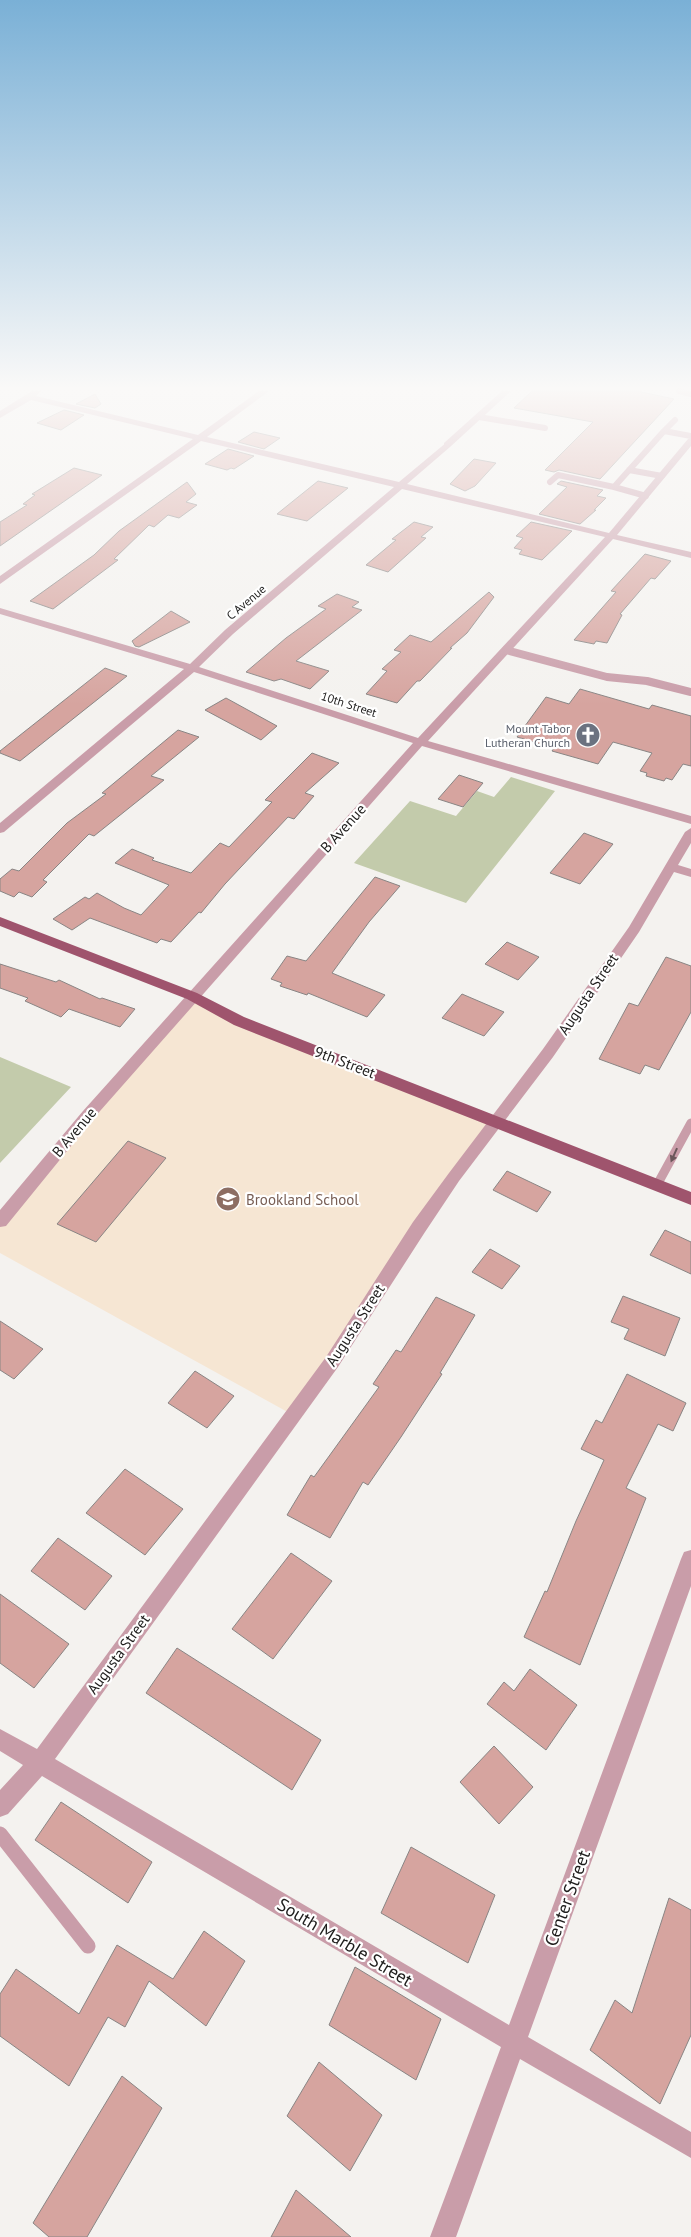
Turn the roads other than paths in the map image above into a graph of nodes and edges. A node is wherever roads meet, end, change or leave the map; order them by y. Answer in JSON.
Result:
{"nodes":[{"id":1,"x":120,"y":495,"type":"edge"},
{"id":2,"x":391,"y":495,"type":"edge"},
{"id":3,"x":441,"y":495,"type":"edge"},
{"id":4,"x":646,"y":496,"type":"edge"},
{"id":5,"x":612,"y":536,"type":"junction"},
{"id":6,"x":691,"y":555,"type":"edge"},
{"id":7,"x":0,"y":581,"type":"edge"},
{"id":8,"x":0,"y":611,"type":"edge"},
{"id":9,"x":506,"y":650,"type":"junction"},
{"id":10,"x":192,"y":668,"type":"junction"},
{"id":11,"x":691,"y":692,"type":"edge"},
{"id":12,"x":420,"y":742,"type":"junction"},
{"id":13,"x":691,"y":820,"type":"edge"},
{"id":14,"x":0,"y":829,"type":"edge"},
{"id":15,"x":691,"y":832,"type":"edge"},
{"id":16,"x":671,"y":867,"type":"junction"},
{"id":17,"x":691,"y":873,"type":"edge"},
{"id":18,"x":0,"y":921,"type":"edge"},
{"id":19,"x":192,"y":996,"type":"junction"},
{"id":20,"x":498,"y":1122,"type":"junction"},
{"id":21,"x":691,"y":1124,"type":"edge"},
{"id":22,"x":657,"y":1186,"type":"junction"},
{"id":23,"x":691,"y":1199,"type":"edge"},
{"id":24,"x":0,"y":1221,"type":"edge"},
{"id":25,"x":691,"y":1559,"type":"edge"},
{"id":26,"x":0,"y":1739,"type":"edge"},
{"id":27,"x":40,"y":1762,"type":"junction"},
{"id":28,"x":0,"y":1806,"type":"edge"},
{"id":29,"x":0,"y":1834,"type":"edge"},
{"id":30,"x":88,"y":1946,"type":"dead end"},
{"id":31,"x":514,"y":2042,"type":"junction"},
{"id":32,"x":691,"y":2146,"type":"edge"},
{"id":33,"x":443,"y":2237,"type":"edge"}],
"edges":[{"from":1,"to":7,"type":"street"},
{"from":2,"to":10,"type":"street","name":"C Avenue"},
{"from":3,"to":5,"type":"street"},
{"from":4,"to":5,"type":"street","name":"B Avenue"},
{"from":5,"to":6,"type":"street"},
{"from":5,"to":9,"type":"street","name":"B Avenue"},
{"from":8,"to":10,"type":"street","name":"10th Street"},
{"from":9,"to":11,"type":"lane"},
{"from":9,"to":12,"type":"street","name":"B Avenue"},
{"from":10,"to":12,"type":"street","name":"10th Street"},
{"from":10,"to":14,"type":"street","name":"C Avenue"},
{"from":12,"to":13,"type":"street","name":"10th Street"},
{"from":12,"to":19,"type":"street","name":"B Avenue"},
{"from":15,"to":16,"type":"street","name":"Augusta Street"},
{"from":16,"to":17,"type":"street"},
{"from":16,"to":20,"type":"street","name":"Augusta Street"},
{"from":18,"to":19,"type":"main road","name":"9th Street"},
{"from":19,"to":20,"type":"main road","name":"9th Street"},
{"from":19,"to":24,"type":"street","name":"B Avenue"},
{"from":20,"to":22,"type":"main road","name":"9th Street"},
{"from":20,"to":27,"type":"street","name":"Augusta Street"},
{"from":21,"to":22,"type":"lane","one_way":true},
{"from":22,"to":23,"type":"main road","name":"9th Street"},
{"from":25,"to":31,"type":"street","name":"Center Street"},
{"from":26,"to":27,"type":"street","name":"South Marble Street"},
{"from":27,"to":28,"type":"street","name":"Augusta Street"},
{"from":27,"to":31,"type":"street","name":"South Marble Street"},
{"from":29,"to":30,"type":"lane"},
{"from":31,"to":32,"type":"street","name":"South Marble Street"},
{"from":31,"to":33,"type":"street","name":"Center Street"}]}
